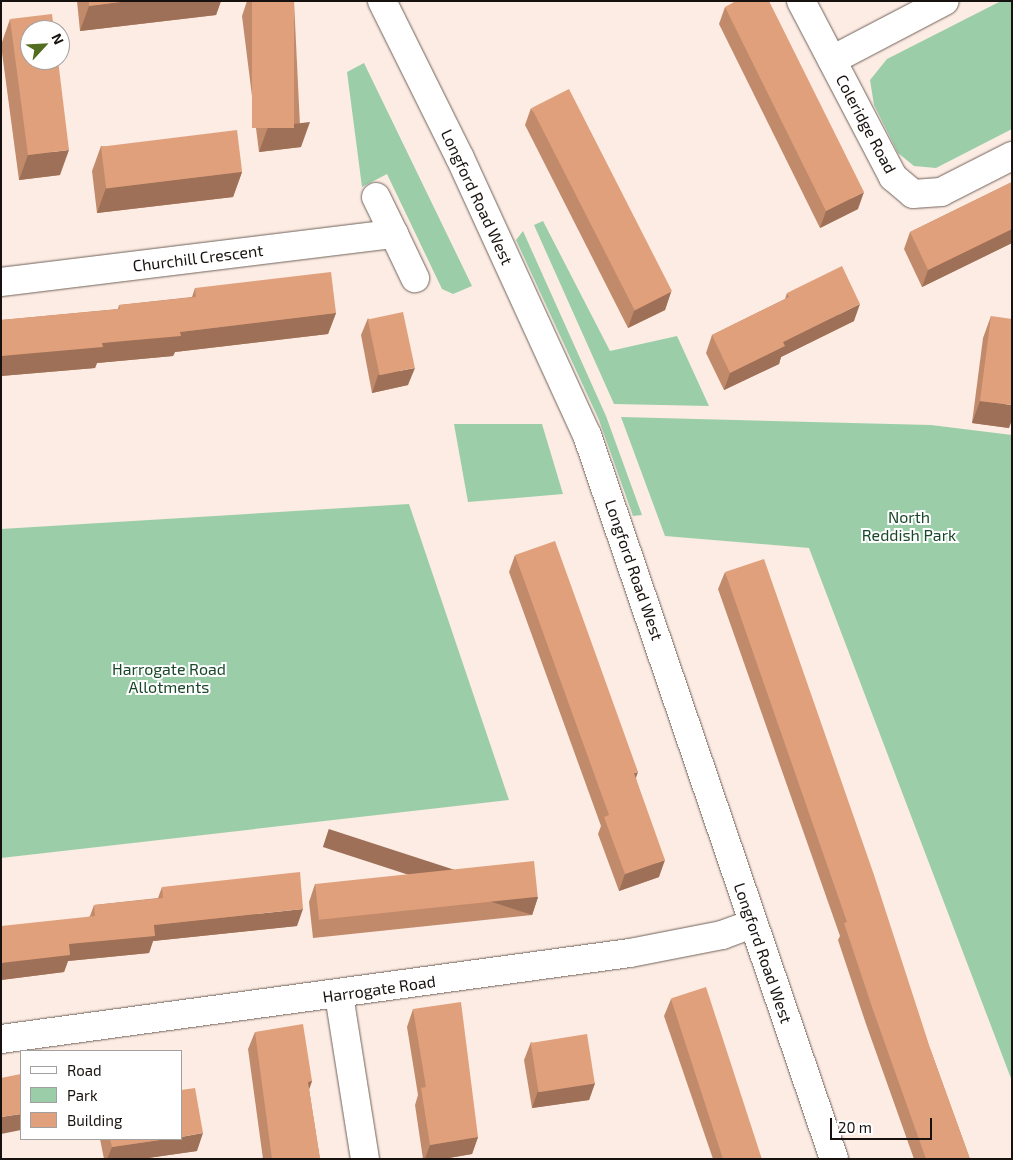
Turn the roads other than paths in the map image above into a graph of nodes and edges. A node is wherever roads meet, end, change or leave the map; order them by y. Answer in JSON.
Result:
{"nodes":[{"id":1,"x":382,"y":1,"type":"edge"},
{"id":2,"x":801,"y":1,"type":"edge"},
{"id":3,"x":946,"y":1,"type":"edge"},
{"id":4,"x":832,"y":60,"type":"junction"},
{"id":5,"x":1012,"y":156,"type":"edge"},
{"id":6,"x":376,"y":197,"type":"dead end"},
{"id":7,"x":394,"y":234,"type":"junction"},
{"id":8,"x":416,"y":278,"type":"dead end"},
{"id":9,"x":1,"y":282,"type":"edge"},
{"id":10,"x":753,"y":924,"type":"junction"},
{"id":11,"x":339,"y":995,"type":"junction"},
{"id":12,"x":1,"y":1039,"type":"edge"},
{"id":13,"x":364,"y":1159,"type":"edge"},
{"id":14,"x":834,"y":1159,"type":"edge"}],
"edges":[{"from":1,"to":10,"type":"street","name":"Longford Road West"},
{"from":2,"to":4,"type":"street","name":"Coleridge Road"},
{"from":3,"to":4,"type":"street","name":"Coleridge Road"},
{"from":4,"to":5,"type":"street","name":"Coleridge Road"},
{"from":6,"to":7,"type":"street"},
{"from":7,"to":8,"type":"street"},
{"from":7,"to":9,"type":"street","name":"Churchill Crescent"},
{"from":10,"to":11,"type":"street","name":"Harrogate Road"},
{"from":10,"to":14,"type":"street","name":"Longford Road West"},
{"from":11,"to":12,"type":"street","name":"Harrogate Road"},
{"from":11,"to":13,"type":"street"}]}
